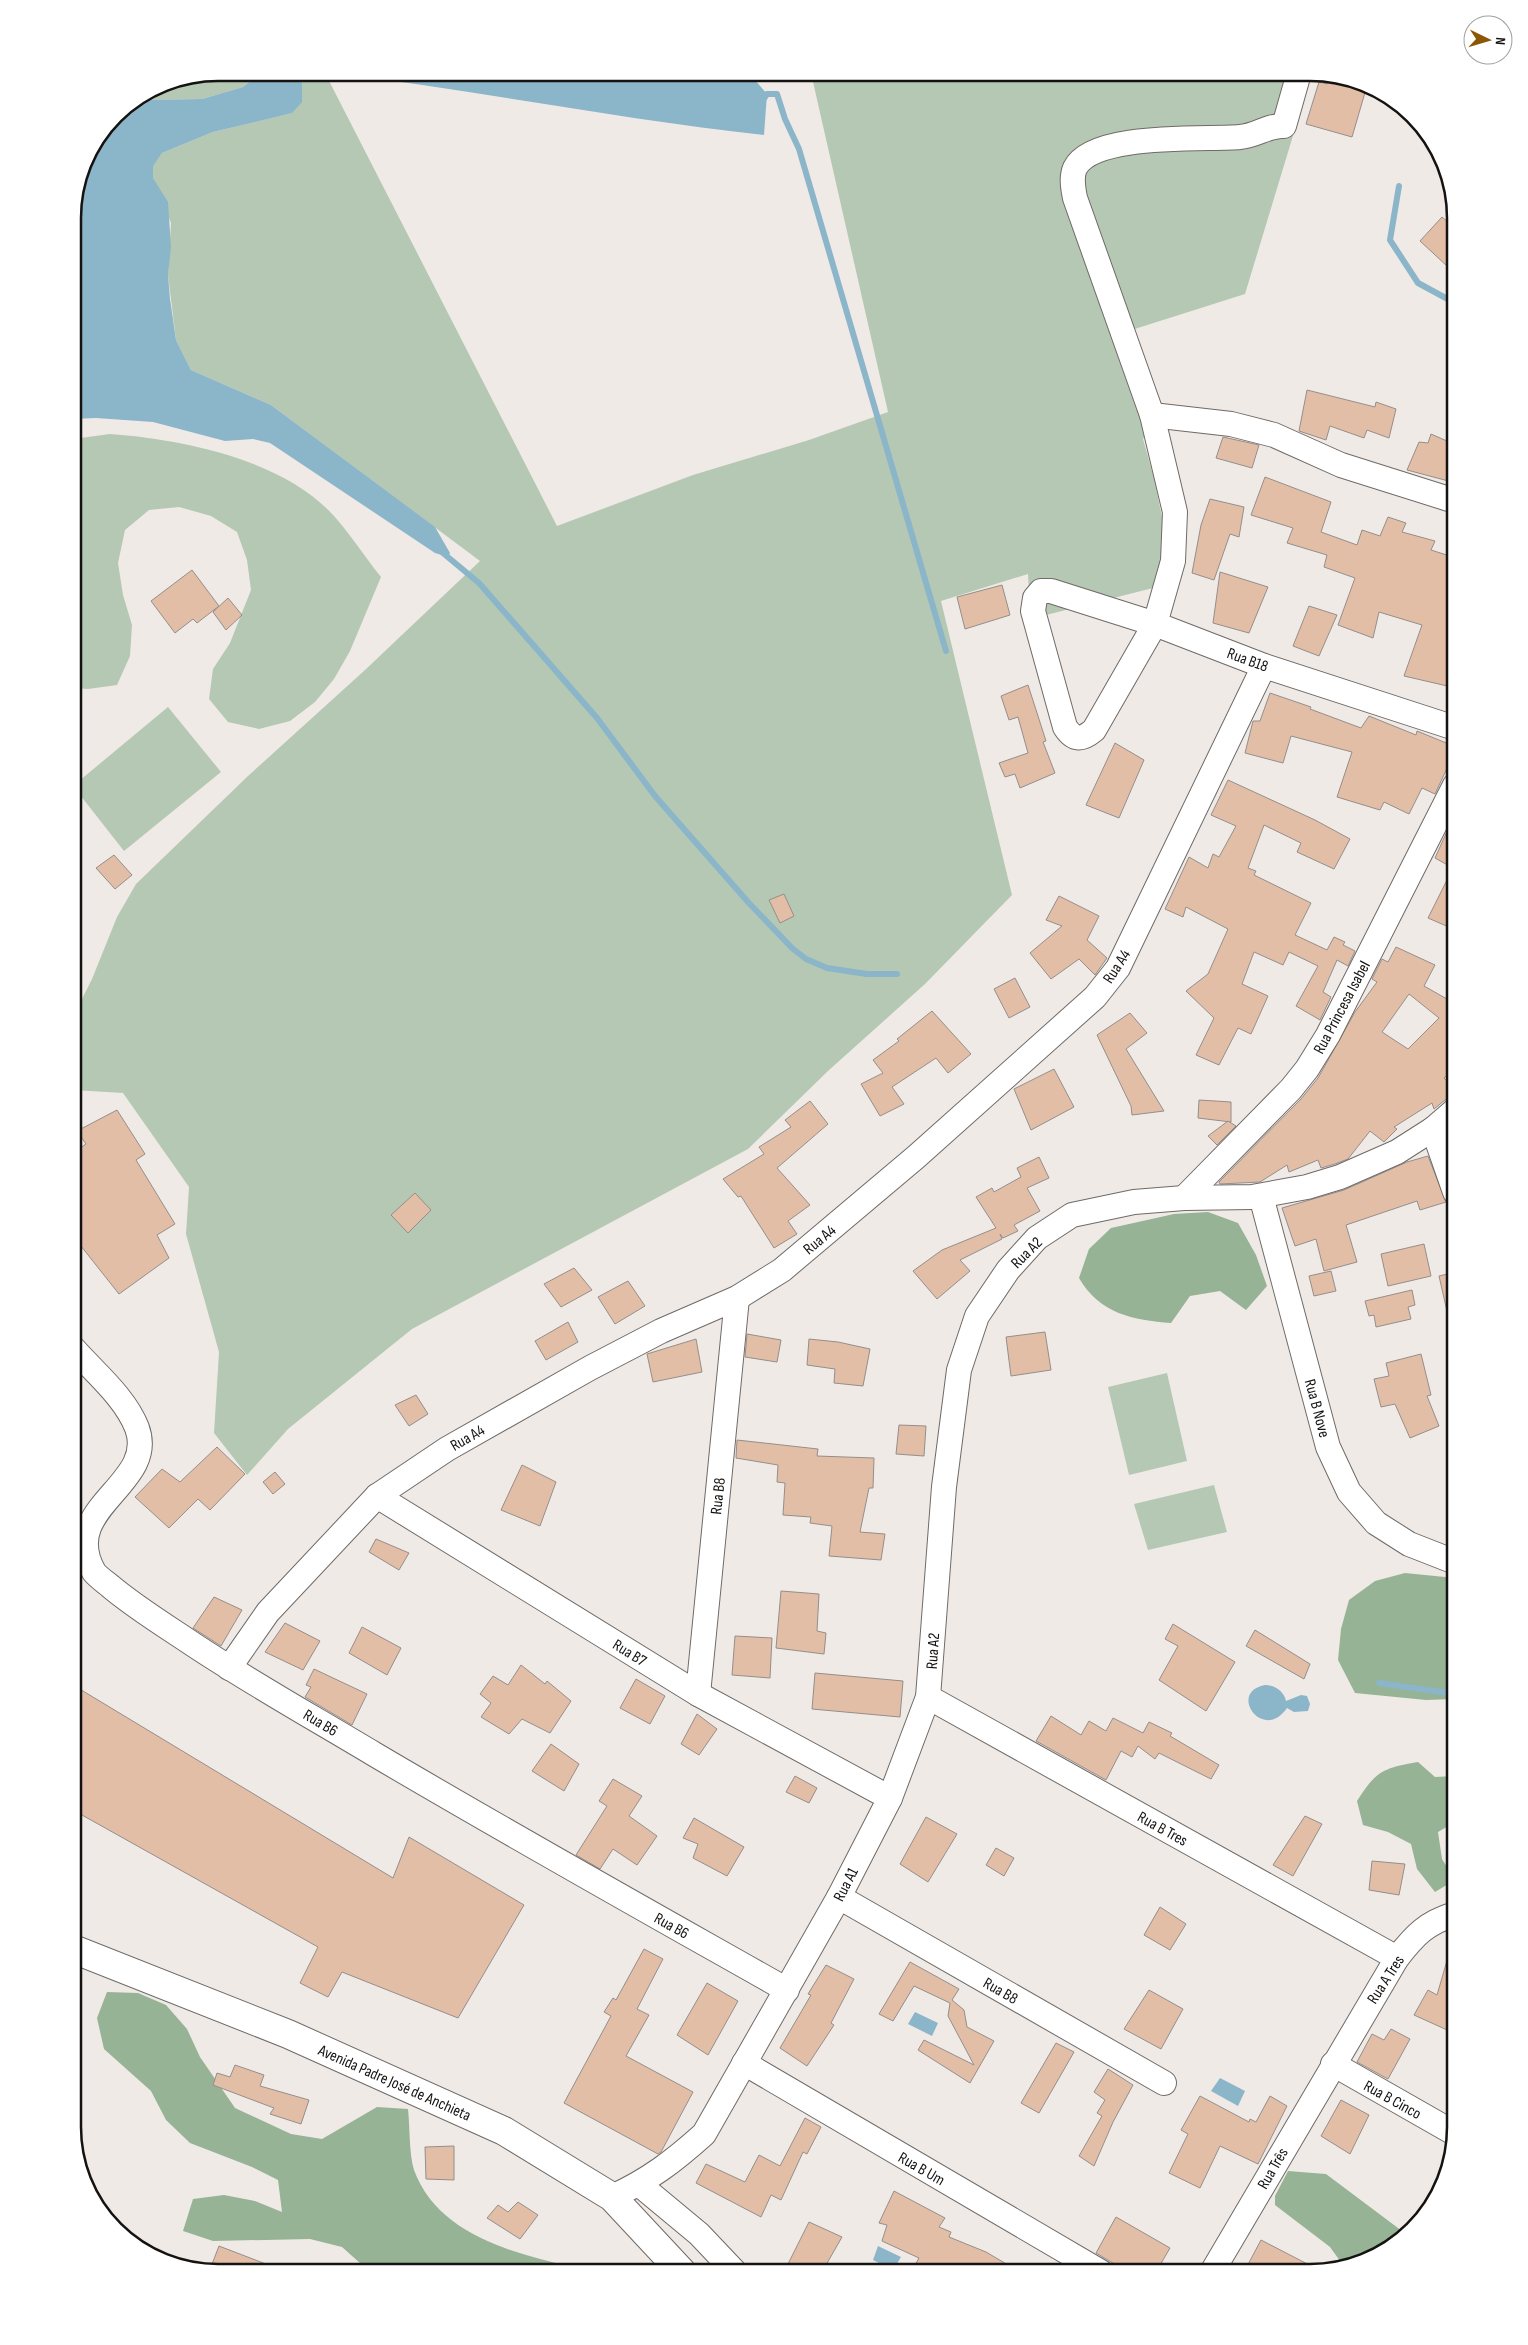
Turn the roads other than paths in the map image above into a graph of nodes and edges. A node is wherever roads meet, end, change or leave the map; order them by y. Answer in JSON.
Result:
{"nodes":[{"id":1,"x":1296,"y":82,"type":"edge"},
{"id":2,"x":1152,"y":415,"type":"junction"},
{"id":3,"x":1447,"y":498,"type":"edge"},
{"id":4,"x":1155,"y":624,"type":"junction"},
{"id":5,"x":1264,"y":666,"type":"junction"},
{"id":6,"x":1447,"y":725,"type":"edge"},
{"id":7,"x":1447,"y":803,"type":"edge"},
{"id":8,"x":1447,"y":1117,"type":"edge"},
{"id":9,"x":1433,"y":1129,"type":"junction"},
{"id":10,"x":1447,"y":1167,"type":"edge"},
{"id":11,"x":1261,"y":1196,"type":"junction"},
{"id":12,"x":1184,"y":1198,"type":"junction"},
{"id":13,"x":737,"y":1298,"type":"junction"},
{"id":14,"x":81,"y":1357,"type":"edge"},
{"id":15,"x":377,"y":1496,"type":"junction"},
{"id":16,"x":1447,"y":1559,"type":"edge"},
{"id":17,"x":229,"y":1668,"type":"junction"},
{"id":18,"x":698,"y":1694,"type":"junction"},
{"id":19,"x":928,"y":1697,"type":"junction"},
{"id":20,"x":890,"y":1798,"type":"junction"},
{"id":21,"x":839,"y":1897,"type":"junction"},
{"id":22,"x":1447,"y":1917,"type":"edge"},
{"id":23,"x":81,"y":1953,"type":"edge"},
{"id":24,"x":1397,"y":1958,"type":"junction"},
{"id":25,"x":787,"y":1990,"type":"junction"},
{"id":26,"x":744,"y":2063,"type":"junction"},
{"id":27,"x":1333,"y":2064,"type":"junction"},
{"id":28,"x":1164,"y":2083,"type":"dead end"},
{"id":29,"x":1447,"y":2129,"type":"edge"},
{"id":30,"x":640,"y":2185,"type":"junction"},
{"id":31,"x":612,"y":2197,"type":"junction"},
{"id":32,"x":674,"y":2263,"type":"edge"},
{"id":33,"x":727,"y":2263,"type":"edge"},
{"id":34,"x":1087,"y":2264,"type":"edge"},
{"id":35,"x":1217,"y":2264,"type":"edge"}],
"edges":[{"from":1,"to":2,"type":"street"},
{"from":2,"to":3,"type":"street"},
{"from":2,"to":4,"type":"street"},
{"from":4,"to":4,"type":"street","name":"Rua B18"},
{"from":4,"to":5,"type":"street","name":"Rua B18"},
{"from":5,"to":6,"type":"street","name":"Rua B18"},
{"from":5,"to":13,"type":"street","name":"Rua A4"},
{"from":7,"to":12,"type":"street","name":"Rua Princesa Isabel"},
{"from":8,"to":9,"type":"street","name":"Rua A2"},
{"from":9,"to":10,"type":"street"},
{"from":9,"to":11,"type":"street","name":"Rua A2"},
{"from":11,"to":12,"type":"street","name":"Rua A2"},
{"from":11,"to":16,"type":"street","name":"Rua B Nove"},
{"from":12,"to":19,"type":"street","name":"Rua A2"},
{"from":13,"to":15,"type":"street","name":"Rua A4"},
{"from":13,"to":18,"type":"street","name":"Rua B8"},
{"from":14,"to":17,"type":"street","name":"Rua B6"},
{"from":15,"to":17,"type":"street","name":"Rua A4"},
{"from":15,"to":18,"type":"street","name":"Rua B7"},
{"from":17,"to":25,"type":"street","name":"Rua B6"},
{"from":18,"to":20,"type":"street","name":"Rua B7"},
{"from":19,"to":20,"type":"street","name":"Rua A1"},
{"from":19,"to":24,"type":"street","name":"Rua B Tres"},
{"from":20,"to":21,"type":"street","name":"Rua A1"},
{"from":21,"to":25,"type":"street","name":"Rua A1"},
{"from":21,"to":28,"type":"street","name":"Rua B8"},
{"from":22,"to":24,"type":"street","name":"Rua A Tres"},
{"from":23,"to":31,"type":"main road","name":"Avenida Padre José de Anchieta"},
{"from":24,"to":27,"type":"street","name":"Rua A Tres"},
{"from":25,"to":26,"type":"street","name":"Rua A1"},
{"from":26,"to":30,"type":"street","name":"Rua A1"},
{"from":26,"to":34,"type":"street","name":"Rua B Um"},
{"from":27,"to":29,"type":"street","name":"Rua B Cinco"},
{"from":27,"to":35,"type":"street","name":"Rua Três"},
{"from":30,"to":31,"type":"street","name":"Rua A1"},
{"from":30,"to":33,"type":"street"},
{"from":31,"to":32,"type":"main road","name":"Avenida Padre José de Anchieta"}]}
